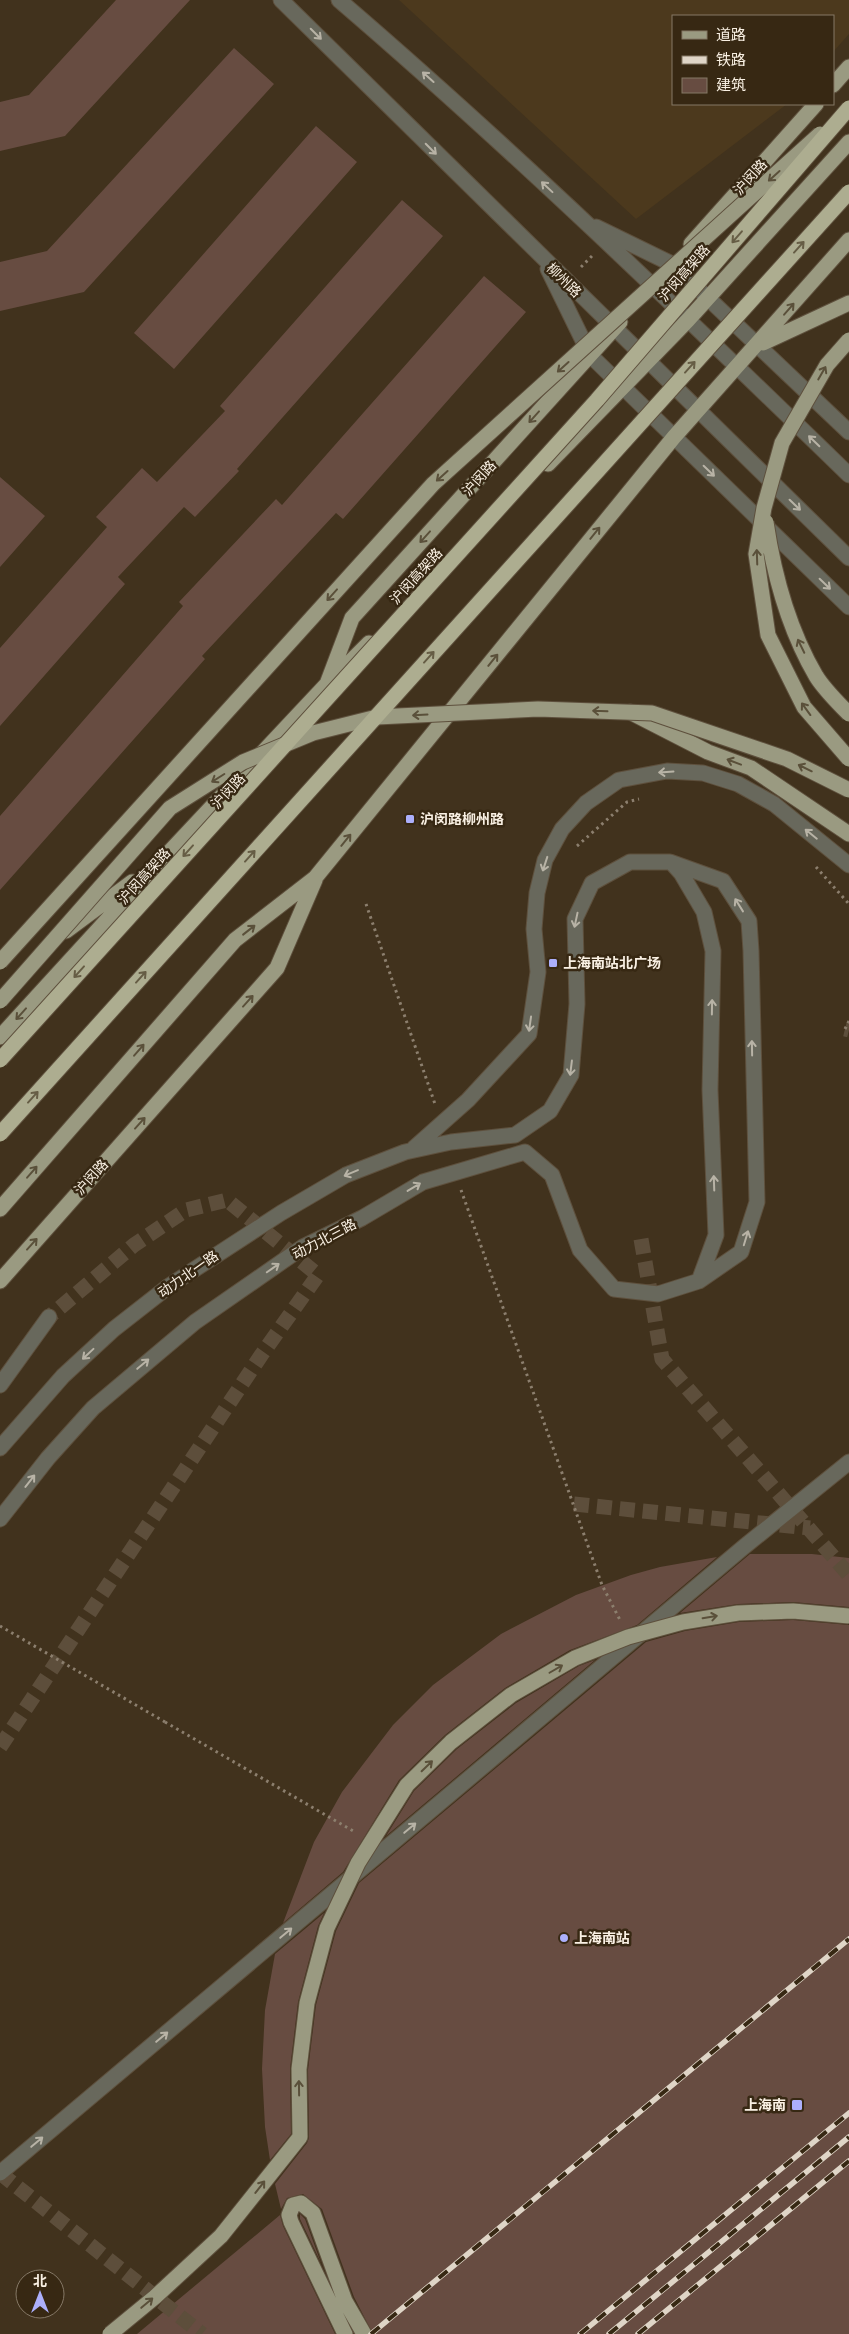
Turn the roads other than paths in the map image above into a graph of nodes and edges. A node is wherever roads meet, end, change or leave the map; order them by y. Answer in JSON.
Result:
{"nodes":[{"id":1,"x":281,"y":0,"type":"edge"},
{"id":2,"x":339,"y":0,"type":"edge"},
{"id":3,"x":849,"y":67,"type":"edge"},
{"id":4,"x":834,"y":84,"type":"edge"},
{"id":5,"x":815,"y":105,"type":"edge"},
{"id":6,"x":849,"y":108,"type":"edge"},
{"id":7,"x":849,"y":142,"type":"edge"},
{"id":8,"x":849,"y":192,"type":"edge"},
{"id":9,"x":582,"y":221,"type":"junction"},
{"id":10,"x":849,"y":240,"type":"edge"},
{"id":11,"x":542,"y":259,"type":"junction"},
{"id":12,"x":672,"y":264,"type":"junction"},
{"id":13,"x":652,"y":286,"type":"junction"},
{"id":14,"x":708,"y":298,"type":"junction"},
{"id":15,"x":849,"y":303,"type":"edge"},
{"id":16,"x":688,"y":320,"type":"junction"},
{"id":17,"x":614,"y":329,"type":"junction"},
{"id":18,"x":849,"y":340,"type":"edge"},
{"id":19,"x":757,"y":345,"type":"junction"},
{"id":20,"x":590,"y":355,"type":"junction"},
{"id":21,"x":648,"y":362,"type":"junction"},
{"id":22,"x":738,"y":367,"type":"junction"},
{"id":23,"x":624,"y":388,"type":"junction"},
{"id":24,"x":698,"y":410,"type":"junction"},
{"id":25,"x":849,"y":432,"type":"edge"},
{"id":26,"x":674,"y":437,"type":"junction"},
{"id":27,"x":849,"y":475,"type":"edge"},
{"id":28,"x":764,"y":508,"type":"junction"},
{"id":29,"x":849,"y":558,"type":"edge"},
{"id":30,"x":849,"y":607,"type":"edge"},
{"id":31,"x":327,"y":684,"type":"junction"},
{"id":32,"x":630,"y":712,"type":"junction"},
{"id":33,"x":849,"y":714,"type":"edge"},
{"id":34,"x":849,"y":759,"type":"edge"},
{"id":35,"x":849,"y":790,"type":"edge"},
{"id":36,"x":849,"y":834,"type":"edge"},
{"id":37,"x":160,"y":862,"type":"junction"},
{"id":38,"x":670,"y":862,"type":"junction"},
{"id":39,"x":849,"y":865,"type":"edge"},
{"id":40,"x":316,"y":878,"type":"junction"},
{"id":41,"x":0,"y":962,"type":"edge"},
{"id":42,"x":0,"y":990,"type":"edge"},
{"id":43,"x":0,"y":1001,"type":"edge"},
{"id":44,"x":0,"y":1037,"type":"edge"},
{"id":45,"x":0,"y":1060,"type":"edge"},
{"id":46,"x":0,"y":1134,"type":"edge"},
{"id":47,"x":412,"y":1149,"type":"junction"},
{"id":48,"x":0,"y":1209,"type":"edge"},
{"id":49,"x":0,"y":1281,"type":"edge"},
{"id":50,"x":699,"y":1281,"type":"junction"},
{"id":51,"x":49,"y":1317,"type":"tunnel mouth"},
{"id":52,"x":0,"y":1385,"type":"edge"},
{"id":53,"x":0,"y":1448,"type":"edge"},
{"id":54,"x":849,"y":1462,"type":"edge"},
{"id":55,"x":0,"y":1519,"type":"edge"},
{"id":56,"x":849,"y":1616,"type":"edge"},
{"id":57,"x":0,"y":2173,"type":"edge"},
{"id":58,"x":110,"y":2334,"type":"edge"},
{"id":59,"x":345,"y":2334,"type":"edge"},
{"id":60,"x":364,"y":2334,"type":"edge"}],
"edges":[{"from":1,"to":11,"type":"street","name":"柳州路","one_way":true},
{"from":9,"to":2,"type":"street","one_way":true},
{"from":3,"to":4,"type":"main road"},
{"from":5,"to":12,"type":"main road","name":"沪闵路"},
{"from":6,"to":41,"type":"main road","one_way":true,"bridge":true},
{"from":6,"to":45,"type":"highway","name":"沪闵高架路","one_way":true,"bridge":true},
{"from":7,"to":14,"type":"main road"},
{"from":46,"to":8,"type":"highway","one_way":true,"bridge":true},
{"from":9,"to":12,"type":"street"},
{"from":9,"to":13,"type":"street"},
{"from":19,"to":10,"type":"main road","name":"沪闵路","one_way":true},
{"from":11,"to":17,"type":"street","name":"柳州路"},
{"from":11,"to":20,"type":"street"},
{"from":12,"to":13,"type":"main road","name":"沪闵路"},
{"from":12,"to":14,"type":"street"},
{"from":13,"to":16,"type":"street"},
{"from":13,"to":17,"type":"main road","name":"沪闵路"},
{"from":14,"to":16,"type":"main road"},
{"from":14,"to":19,"type":"street"},
{"from":15,"to":19,"type":"main road","name":"沪闵路"},
{"from":16,"to":21,"type":"main road"},
{"from":16,"to":22,"type":"street"},
{"from":17,"to":20,"type":"main road","name":"沪闵路"},
{"from":17,"to":21,"type":"street","name":"柳州路"},
{"from":28,"to":18,"type":"main road","one_way":true,"bridge":true},
{"from":19,"to":22,"type":"main road","name":"沪闵路"},
{"from":19,"to":25,"type":"street"},
{"from":20,"to":23,"type":"street"},
{"from":20,"to":31,"type":"main road","name":"沪闵路","one_way":true},
{"from":21,"to":23,"type":"main road"},
{"from":21,"to":24,"type":"street","name":"柳州路"},
{"from":22,"to":24,"type":"main road","name":"沪闵路"},
{"from":27,"to":22,"type":"street","one_way":true},
{"from":23,"to":26,"type":"street"},
{"from":23,"to":31,"type":"main road"},
{"from":24,"to":26,"type":"main road","name":"沪闵路"},
{"from":24,"to":29,"type":"street","name":"柳州路","one_way":true},
{"from":26,"to":30,"type":"street","one_way":true},
{"from":40,"to":26,"type":"main road","name":"沪闵路","one_way":true},
{"from":33,"to":28,"type":"main road","one_way":true,"bridge":true},
{"from":34,"to":28,"type":"main road","one_way":true,"bridge":true},
{"from":31,"to":37,"type":"main road","name":"沪闵路"},
{"from":35,"to":32,"type":"main road","one_way":true,"bridge":true},
{"from":36,"to":32,"type":"main road","one_way":true},
{"from":32,"to":43,"type":"main road","one_way":true,"bridge":true},
{"from":37,"to":42,"type":"main road","name":"沪闵路"},
{"from":37,"to":44,"type":"main road","name":"沪闵路","one_way":true},
{"from":38,"to":47,"type":"street","one_way":true},
{"from":50,"to":38,"type":"street","one_way":true},
{"from":50,"to":38,"type":"street","one_way":true},
{"from":39,"to":47,"type":"street","one_way":true},
{"from":48,"to":40,"type":"main road","name":"沪闵路","one_way":true},
{"from":49,"to":40,"type":"main road","name":"沪闵路","one_way":true},
{"from":47,"to":53,"type":"street","name":"动力北一路","one_way":true},
{"from":55,"to":50,"type":"street","name":"动力北三路","one_way":true},
{"from":51,"to":52,"type":"street"},
{"from":57,"to":54,"type":"street","one_way":true},
{"from":58,"to":56,"type":"main road","one_way":true,"bridge":true},
{"from":59,"to":60,"type":"main road"}]}
